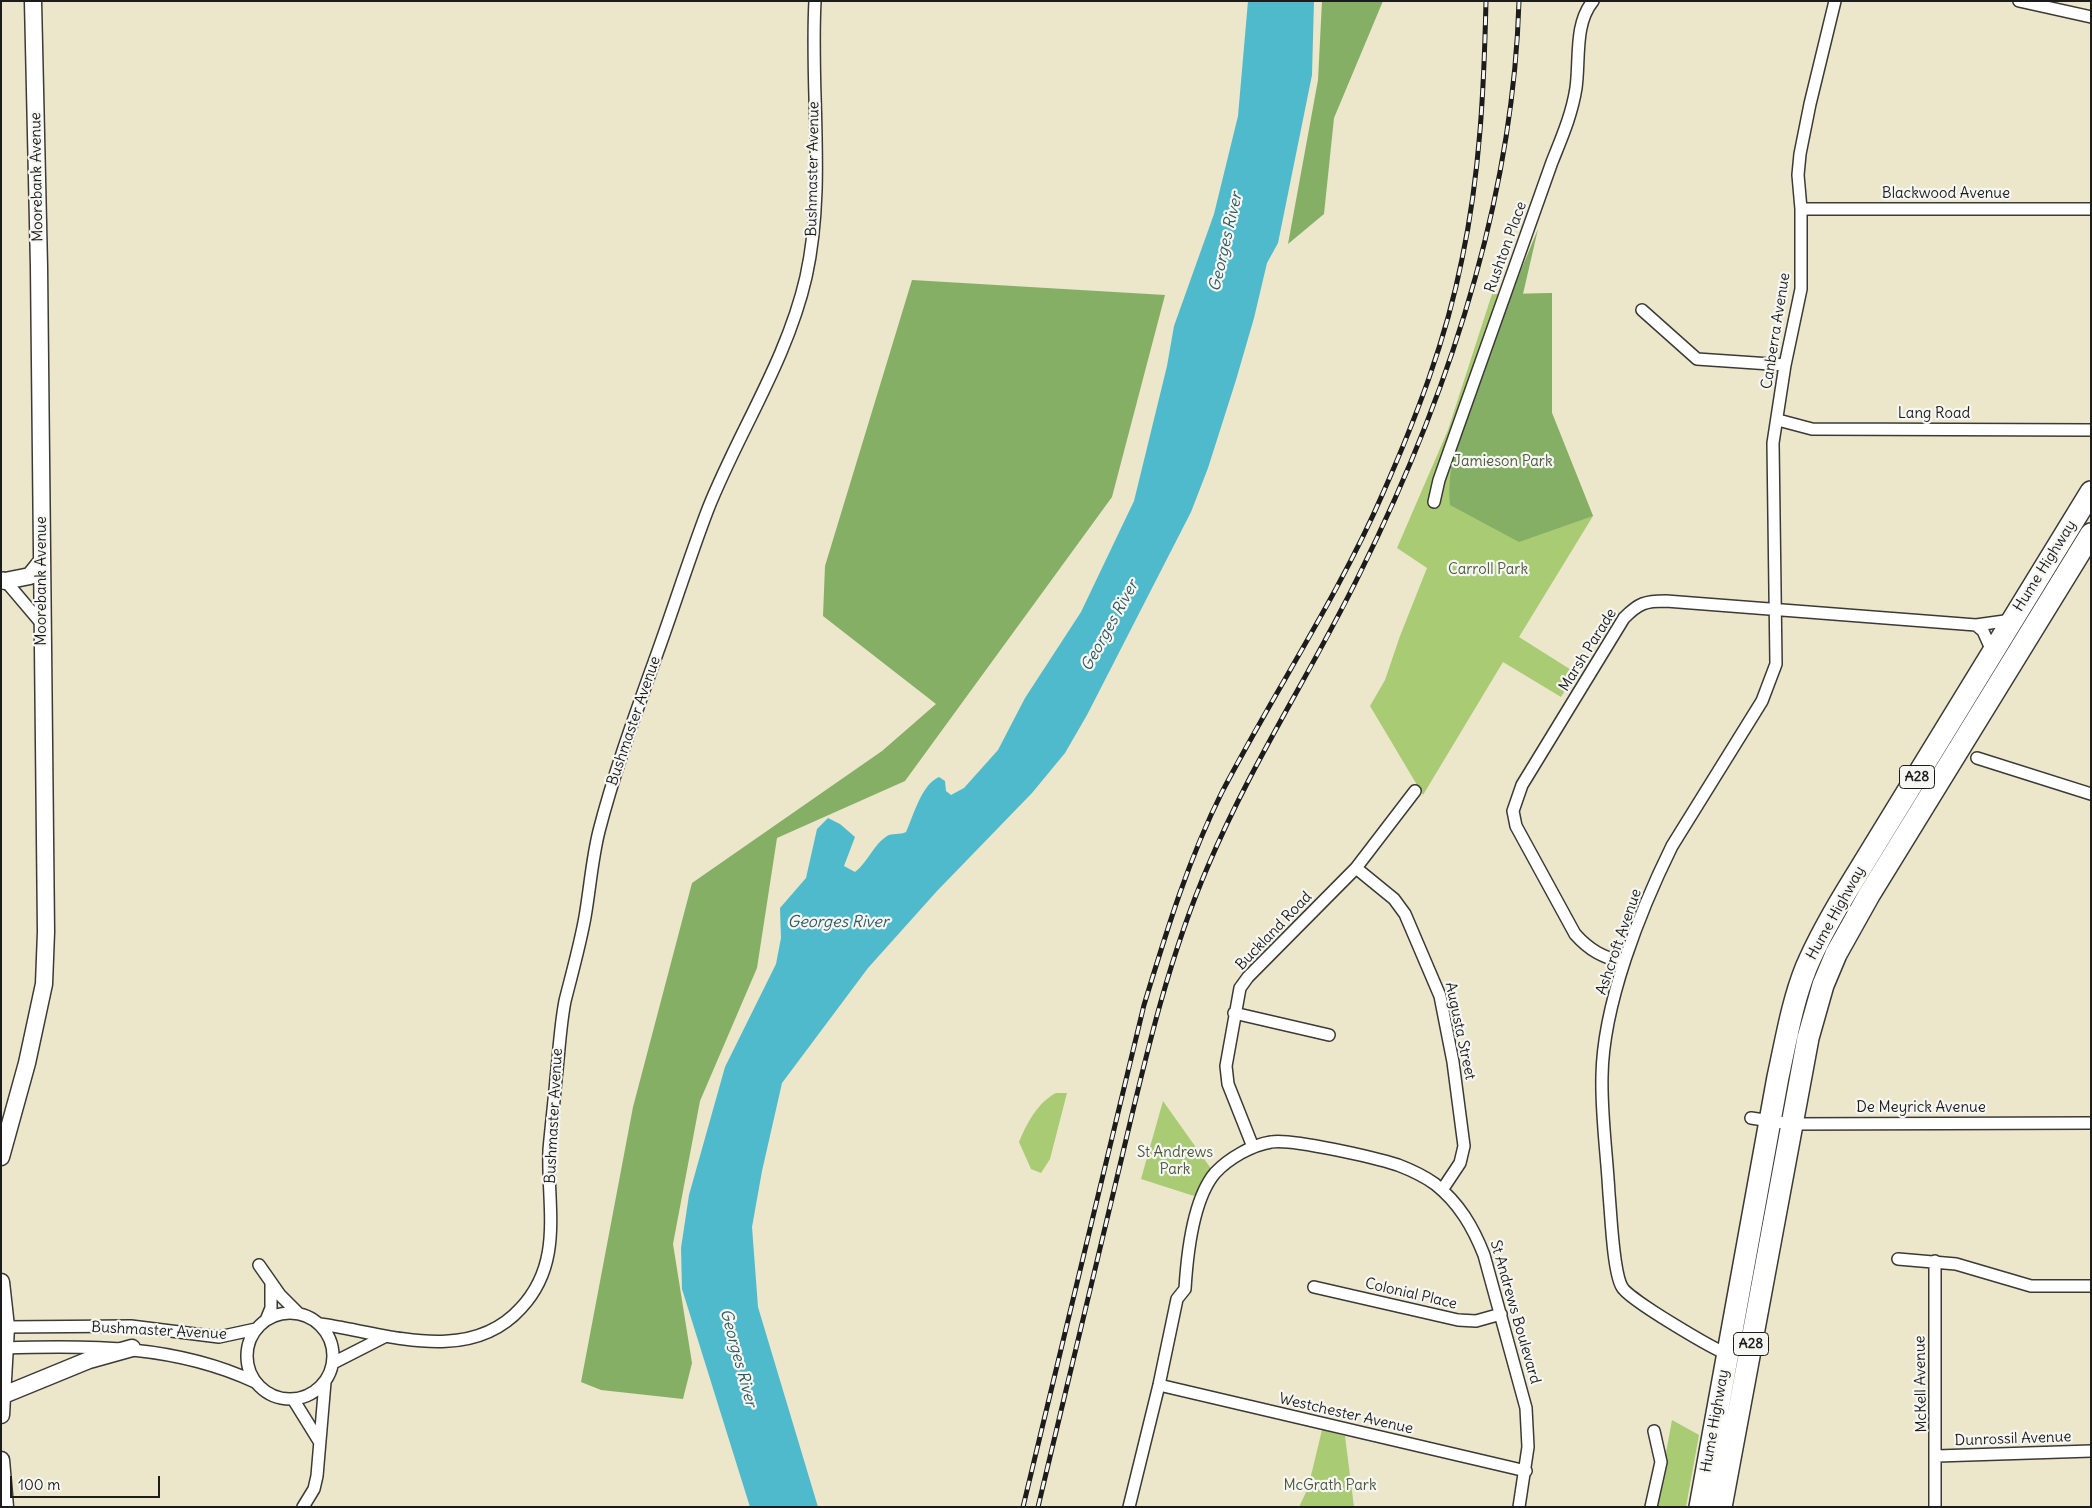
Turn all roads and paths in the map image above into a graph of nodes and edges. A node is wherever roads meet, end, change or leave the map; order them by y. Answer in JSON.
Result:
{"nodes":[{"id":1,"x":33,"y":1,"type":"edge"},
{"id":2,"x":815,"y":1,"type":"edge"},
{"id":3,"x":1593,"y":1,"type":"edge"},
{"id":4,"x":1835,"y":1,"type":"edge"},
{"id":5,"x":2019,"y":1,"type":"edge"},
{"id":6,"x":2091,"y":17,"type":"edge"},
{"id":7,"x":1801,"y":209,"type":"junction"},
{"id":8,"x":2091,"y":209,"type":"edge"},
{"id":9,"x":1642,"y":310,"type":"dead end"},
{"id":10,"x":1785,"y":365,"type":"junction"},
{"id":11,"x":1778,"y":420,"type":"junction"},
{"id":12,"x":2091,"y":430,"type":"edge"},
{"id":13,"x":2091,"y":492,"type":"edge"},
{"id":14,"x":1434,"y":502,"type":"dead end"},
{"id":15,"x":2091,"y":534,"type":"edge"},
{"id":16,"x":42,"y":561,"type":"junction"},
{"id":17,"x":3,"y":579,"type":"edge"},
{"id":18,"x":1775,"y":609,"type":"junction"},
{"id":19,"x":2012,"y":620,"type":"junction"},
{"id":20,"x":42,"y":624,"type":"junction"},
{"id":21,"x":1976,"y":625,"type":"junction"},
{"id":22,"x":1992,"y":651,"type":"junction"},
{"id":23,"x":1977,"y":758,"type":"dead end"},
{"id":24,"x":1415,"y":791,"type":"dead end"},
{"id":25,"x":2091,"y":794,"type":"edge"},
{"id":26,"x":1356,"y":868,"type":"junction"},
{"id":27,"x":1624,"y":963,"type":"junction"},
{"id":28,"x":1234,"y":1013,"type":"junction"},
{"id":29,"x":1329,"y":1035,"type":"dead end"},
{"id":30,"x":1760,"y":1120,"type":"junction"},
{"id":31,"x":2091,"y":1122,"type":"edge"},
{"id":32,"x":1791,"y":1124,"type":"junction"},
{"id":33,"x":1253,"y":1147,"type":"junction"},
{"id":34,"x":1,"y":1156,"type":"edge"},
{"id":35,"x":1442,"y":1190,"type":"junction"},
{"id":36,"x":1898,"y":1259,"type":"dead end"},
{"id":37,"x":1935,"y":1261,"type":"junction"},
{"id":38,"x":259,"y":1265,"type":"dead end"},
{"id":39,"x":1,"y":1282,"type":"edge"},
{"id":40,"x":271,"y":1282,"type":"junction"},
{"id":41,"x":2091,"y":1286,"type":"edge"},
{"id":42,"x":1314,"y":1287,"type":"dead end"},
{"id":43,"x":299,"y":1314,"type":"junction"},
{"id":44,"x":1501,"y":1314,"type":"junction"},
{"id":45,"x":266,"y":1320,"type":"junction"},
{"id":46,"x":320,"y":1324,"type":"junction"},
{"id":47,"x":3,"y":1327,"type":"edge"},
{"id":48,"x":256,"y":1329,"type":"junction"},
{"id":49,"x":384,"y":1337,"type":"junction"},
{"id":50,"x":3,"y":1348,"type":"edge"},
{"id":51,"x":132,"y":1348,"type":"junction"},
{"id":52,"x":1728,"y":1355,"type":"junction"},
{"id":53,"x":1749,"y":1358,"type":"junction"},
{"id":54,"x":333,"y":1363,"type":"junction"},
{"id":55,"x":255,"y":1382,"type":"junction"},
{"id":56,"x":325,"y":1382,"type":"junction"},
{"id":57,"x":1159,"y":1385,"type":"junction"},
{"id":58,"x":2,"y":1396,"type":"edge"},
{"id":59,"x":293,"y":1400,"type":"junction"},
{"id":60,"x":1,"y":1414,"type":"edge"},
{"id":61,"x":1654,"y":1431,"type":"dead end"},
{"id":62,"x":319,"y":1441,"type":"junction"},
{"id":63,"x":2091,"y":1452,"type":"edge"},
{"id":64,"x":1937,"y":1456,"type":"junction"},
{"id":65,"x":1,"y":1460,"type":"edge"},
{"id":66,"x":1526,"y":1471,"type":"junction"},
{"id":67,"x":5,"y":1507,"type":"edge"},
{"id":68,"x":303,"y":1507,"type":"edge"},
{"id":69,"x":1129,"y":1507,"type":"edge"},
{"id":70,"x":1519,"y":1507,"type":"edge"},
{"id":71,"x":1651,"y":1507,"type":"edge"},
{"id":72,"x":1700,"y":1507,"type":"edge"},
{"id":73,"x":1721,"y":1507,"type":"edge"},
{"id":74,"x":1936,"y":1507,"type":"edge"}],
"edges":[{"from":1,"to":16,"type":"main road","name":"Moorebank Avenue"},
{"from":2,"to":49,"type":"street","name":"Bushmaster Avenue"},
{"from":3,"to":14,"type":"street","name":"Rushton Place"},
{"from":4,"to":7,"type":"street","name":"Canberra Avenue"},
{"from":5,"to":6,"type":"street"},
{"from":7,"to":8,"type":"street","name":"Blackwood Avenue"},
{"from":7,"to":10,"type":"street","name":"Canberra Avenue"},
{"from":9,"to":10,"type":"street"},
{"from":10,"to":11,"type":"street","name":"Canberra Avenue"},
{"from":11,"to":12,"type":"street","name":"Lang Road"},
{"from":11,"to":18,"type":"street","name":"Canberra Avenue"},
{"from":13,"to":19,"type":"highway","name":"Hume Highway","number":"A28"},
{"from":15,"to":32,"type":"highway","name":"Hume Highway","number":"A28"},
{"from":16,"to":17,"type":"main road"},
{"from":16,"to":20,"type":"main road","name":"Moorebank Avenue"},
{"from":17,"to":20,"type":"street"},
{"from":18,"to":21,"type":"street","name":"Marsh Parade"},
{"from":18,"to":27,"type":"street","name":"Ashcroft Avenue"},
{"from":18,"to":27,"type":"street","name":"Marsh Parade"},
{"from":19,"to":21,"type":"street","name":"Marsh Parade"},
{"from":19,"to":22,"type":"highway","name":"Hume Highway","number":"A28"},
{"from":20,"to":34,"type":"main road","name":"Moorebank Avenue"},
{"from":21,"to":22,"type":"street"},
{"from":22,"to":30,"type":"highway","name":"Hume Highway","number":"A28"},
{"from":23,"to":25,"type":"street"},
{"from":24,"to":26,"type":"street","name":"Buckland Road"},
{"from":26,"to":28,"type":"street","name":"Buckland Road"},
{"from":26,"to":35,"type":"street","name":"Augusta Street"},
{"from":27,"to":52,"type":"street","name":"Ashcroft Avenue"},
{"from":28,"to":29,"type":"street"},
{"from":28,"to":33,"type":"street","name":"Buckland Road"},
{"from":30,"to":32,"type":"street","name":"De Meyrick Avenue"},
{"from":30,"to":52,"type":"highway","name":"Hume Highway","number":"A28"},
{"from":31,"to":32,"type":"street","name":"De Meyrick Avenue"},
{"from":32,"to":53,"type":"highway","name":"Hume Highway","number":"A28"},
{"from":33,"to":35,"type":"street","name":"St Andrews Boulevard"},
{"from":33,"to":57,"type":"street","name":"St Andrews Boulevard"},
{"from":35,"to":44,"type":"street","name":"St Andrews Boulevard"},
{"from":36,"to":37,"type":"street"},
{"from":37,"to":41,"type":"street"},
{"from":37,"to":64,"type":"street","name":"McKell Avenue"},
{"from":38,"to":40,"type":"street"},
{"from":39,"to":47,"type":"main road"},
{"from":40,"to":43,"type":"street"},
{"from":40,"to":45,"type":"street"},
{"from":42,"to":44,"type":"street","name":"Colonial Place"},
{"from":43,"to":45,"type":"street"},
{"from":43,"to":46,"type":"street"},
{"from":44,"to":66,"type":"street","name":"St Andrews Boulevard"},
{"from":45,"to":48,"type":"street"},
{"from":46,"to":49,"type":"street","name":"Bushmaster Avenue"},
{"from":46,"to":54,"type":"street"},
{"from":47,"to":48,"type":"street","name":"Bushmaster Avenue"},
{"from":47,"to":50,"type":"main road"},
{"from":48,"to":55,"type":"street"},
{"from":49,"to":54,"type":"street"},
{"from":50,"to":51,"type":"street","name":"Bushmaster Avenue"},
{"from":50,"to":58,"type":"main road"},
{"from":51,"to":55,"type":"street","name":"Bushmaster Avenue"},
{"from":51,"to":58,"type":"main road"},
{"from":52,"to":53,"type":"street","name":"Ashcroft Avenue"},
{"from":52,"to":72,"type":"highway","name":"Hume Highway","number":"A28"},
{"from":53,"to":73,"type":"highway","name":"Hume Highway","number":"A28"},
{"from":54,"to":56,"type":"street"},
{"from":55,"to":59,"type":"street"},
{"from":56,"to":59,"type":"street"},
{"from":56,"to":62,"type":"street"},
{"from":57,"to":66,"type":"street","name":"Westchester Avenue"},
{"from":57,"to":69,"type":"street","name":"St Andrews Boulevard"},
{"from":58,"to":60,"type":"main road"},
{"from":59,"to":62,"type":"street"},
{"from":61,"to":71,"type":"street"},
{"from":62,"to":68,"type":"street"},
{"from":63,"to":64,"type":"street","name":"Dunrossil Avenue"},
{"from":64,"to":74,"type":"street","name":"McKell Avenue"},
{"from":65,"to":67,"type":"main road"},
{"from":66,"to":70,"type":"street","name":"St Andrews Boulevard"}]}
